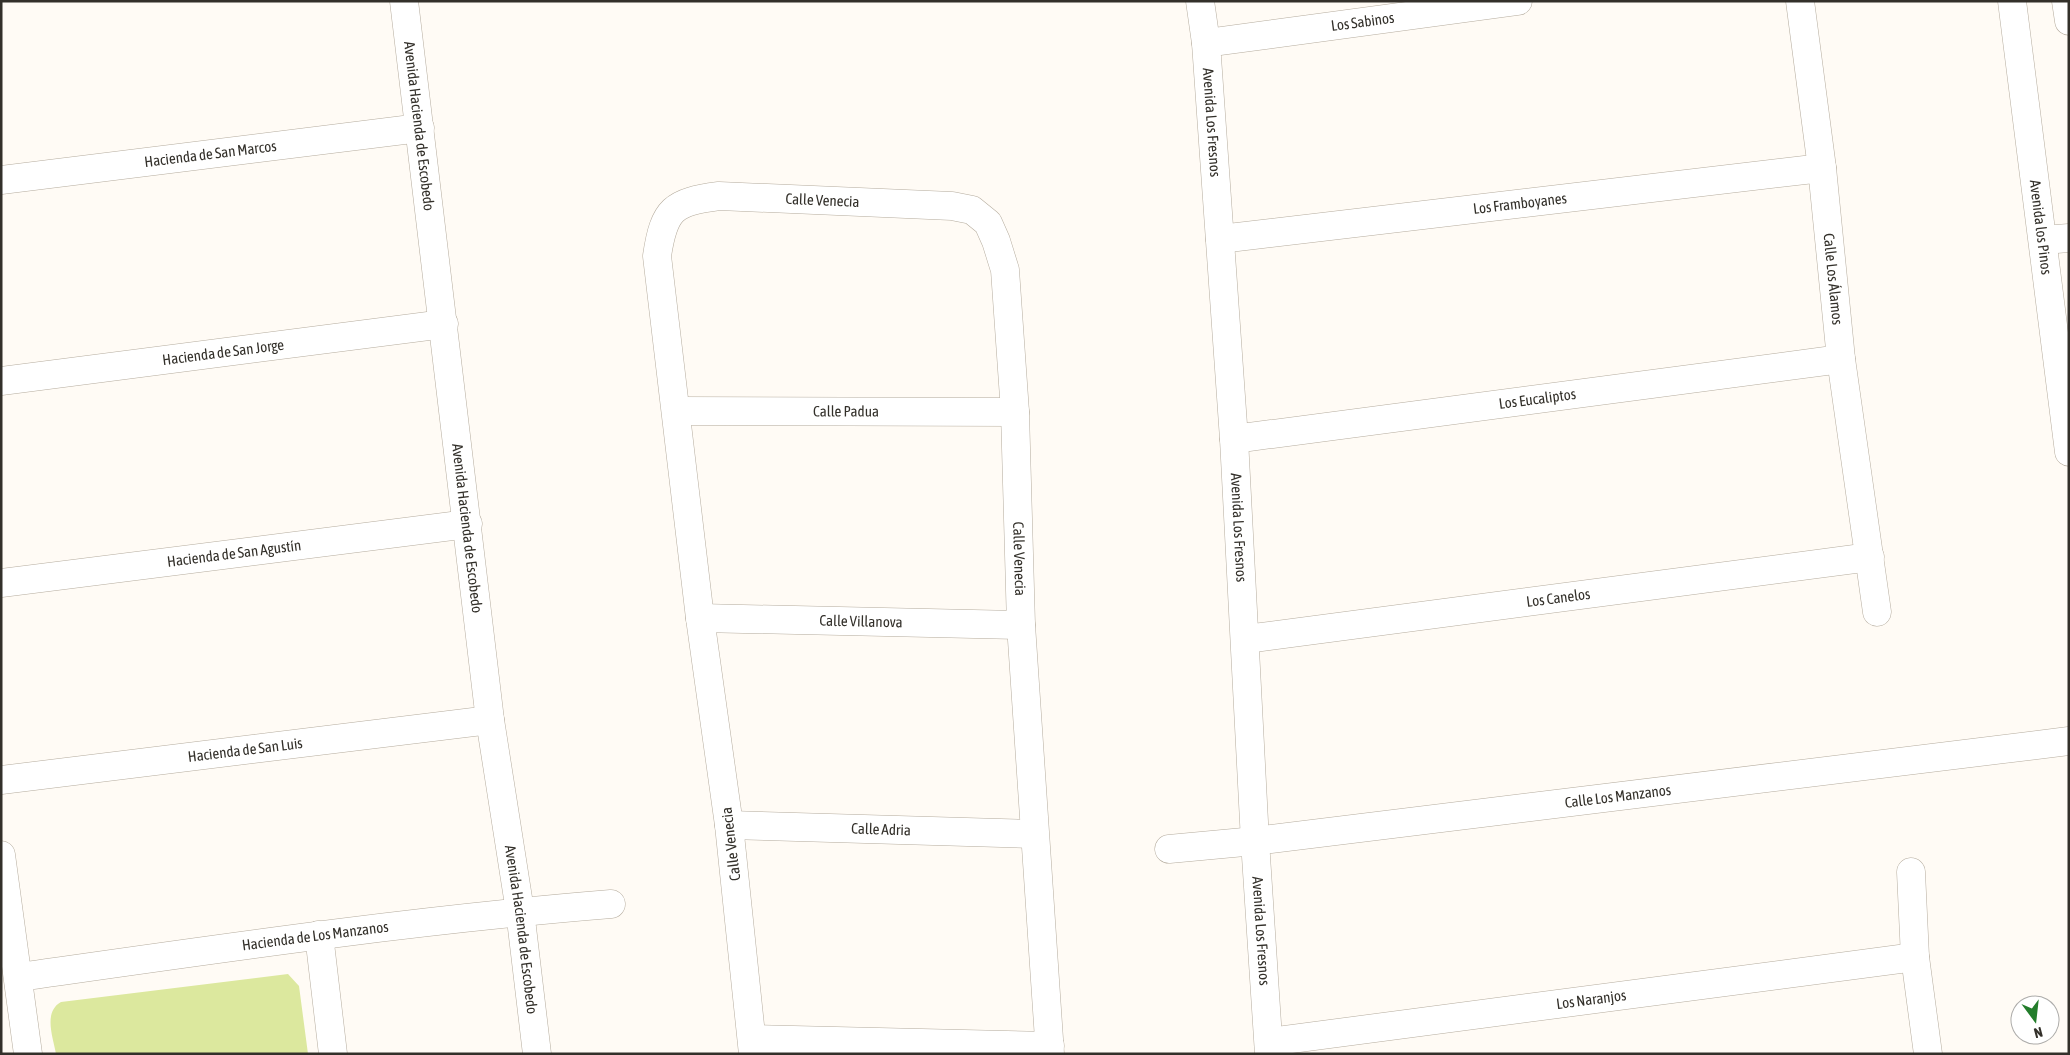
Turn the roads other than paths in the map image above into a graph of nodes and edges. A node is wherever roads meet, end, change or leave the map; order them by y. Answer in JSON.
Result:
{"nodes":[{"id":1,"x":404,"y":1,"type":"edge"},
{"id":2,"x":1200,"y":1,"type":"edge"},
{"id":3,"x":1518,"y":1,"type":"edge"},
{"id":4,"x":1800,"y":1,"type":"edge"},
{"id":5,"x":2012,"y":1,"type":"edge"},
{"id":6,"x":2066,"y":1,"type":"edge"},
{"id":7,"x":2069,"y":22,"type":"edge"},
{"id":8,"x":1206,"y":43,"type":"junction"},
{"id":9,"x":420,"y":128,"type":"junction"},
{"id":10,"x":1822,"y":168,"type":"junction"},
{"id":11,"x":1,"y":180,"type":"edge"},
{"id":12,"x":1220,"y":239,"type":"junction"},
{"id":13,"x":2056,"y":239,"type":"edge"},
{"id":14,"x":444,"y":324,"type":"junction"},
{"id":15,"x":1841,"y":359,"type":"junction"},
{"id":16,"x":1,"y":381,"type":"edge"},
{"id":17,"x":678,"y":411,"type":"junction"},
{"id":18,"x":1015,"y":412,"type":"junction"},
{"id":19,"x":1234,"y":439,"type":"junction"},
{"id":20,"x":2069,"y":452,"type":"edge"},
{"id":21,"x":468,"y":524,"type":"junction"},
{"id":22,"x":1870,"y":557,"type":"junction"},
{"id":23,"x":1,"y":583,"type":"edge"},
{"id":24,"x":1877,"y":612,"type":"dead end"},
{"id":25,"x":700,"y":618,"type":"junction"},
{"id":26,"x":1021,"y":625,"type":"junction"},
{"id":27,"x":1246,"y":638,"type":"junction"},
{"id":28,"x":490,"y":720,"type":"junction"},
{"id":29,"x":2069,"y":742,"type":"edge"},
{"id":30,"x":1,"y":780,"type":"edge"},
{"id":31,"x":729,"y":825,"type":"junction"},
{"id":32,"x":1034,"y":834,"type":"junction"},
{"id":33,"x":1255,"y":841,"type":"junction"},
{"id":34,"x":1169,"y":849,"type":"dead end"},
{"id":35,"x":1,"y":855,"type":"edge"},
{"id":36,"x":1911,"y":872,"type":"dead end"},
{"id":37,"x":611,"y":904,"type":"dead end"},
{"id":38,"x":520,"y":911,"type":"junction"},
{"id":39,"x":319,"y":935,"type":"junction"},
{"id":40,"x":1915,"y":957,"type":"junction"},
{"id":41,"x":19,"y":976,"type":"junction"},
{"id":42,"x":753,"y":1046,"type":"edge"},
{"id":43,"x":1269,"y":1048,"type":"edge"},
{"id":44,"x":1050,"y":1050,"type":"edge"},
{"id":45,"x":28,"y":1054,"type":"edge"},
{"id":46,"x":333,"y":1054,"type":"edge"},
{"id":47,"x":537,"y":1054,"type":"edge"},
{"id":48,"x":1928,"y":1054,"type":"edge"}],
"edges":[{"from":1,"to":9,"type":"street","name":"Avenida Hacienda de Escobedo"},
{"from":2,"to":8,"type":"street","name":"Avenida Los Fresnos"},
{"from":3,"to":8,"type":"street","name":"Los Sabinos"},
{"from":4,"to":10,"type":"street","name":"Calle Los Álamos"},
{"from":5,"to":13,"type":"street","name":"Avenida los Pinos"},
{"from":6,"to":7,"type":"street"},
{"from":8,"to":12,"type":"street","name":"Avenida Los Fresnos"},
{"from":9,"to":11,"type":"street","name":"Hacienda de San Marcos"},
{"from":9,"to":14,"type":"street","name":"Avenida Hacienda de Escobedo"},
{"from":10,"to":12,"type":"street","name":"Los Framboyanes"},
{"from":10,"to":15,"type":"street","name":"Calle Los Álamos"},
{"from":12,"to":19,"type":"street","name":"Avenida Los Fresnos"},
{"from":13,"to":20,"type":"street","name":"Avenida los Pinos"},
{"from":14,"to":16,"type":"street","name":"Hacienda de San Jorge"},
{"from":14,"to":21,"type":"street","name":"Avenida Hacienda de Escobedo"},
{"from":15,"to":19,"type":"street","name":"Los Eucaliptos"},
{"from":15,"to":22,"type":"street","name":"Calle Los Álamos"},
{"from":17,"to":18,"type":"street","name":"Calle Padua"},
{"from":17,"to":18,"type":"street","name":"Calle Venecia"},
{"from":17,"to":25,"type":"street","name":"Calle Venecia"},
{"from":18,"to":26,"type":"street","name":"Calle Venecia"},
{"from":19,"to":27,"type":"street","name":"Avenida Los Fresnos"},
{"from":21,"to":23,"type":"street","name":"Hacienda de San Agustín"},
{"from":21,"to":28,"type":"street","name":"Avenida Hacienda de Escobedo"},
{"from":22,"to":24,"type":"street","name":"Calle Los Álamos"},
{"from":22,"to":27,"type":"street","name":"Los Canelos"},
{"from":25,"to":26,"type":"street","name":"Calle Villanova"},
{"from":25,"to":31,"type":"street","name":"Calle Venecia"},
{"from":26,"to":32,"type":"street","name":"Calle Venecia"},
{"from":27,"to":33,"type":"street","name":"Avenida Los Fresnos"},
{"from":28,"to":30,"type":"street","name":"Hacienda de San Luis"},
{"from":28,"to":38,"type":"street","name":"Avenida Hacienda de Escobedo"},
{"from":29,"to":33,"type":"street","name":"Calle Los Manzanos"},
{"from":31,"to":32,"type":"street","name":"Calle Adria"},
{"from":31,"to":42,"type":"street","name":"Calle Venecia"},
{"from":32,"to":44,"type":"street","name":"Calle Venecia"},
{"from":33,"to":34,"type":"street","name":"Calle Los Manzanos"},
{"from":33,"to":43,"type":"street","name":"Avenida Los Fresnos"},
{"from":35,"to":41,"type":"street"},
{"from":36,"to":40,"type":"street"},
{"from":37,"to":38,"type":"street","name":"Hacienda de Los Manzanos"},
{"from":38,"to":39,"type":"street","name":"Hacienda de Los Manzanos"},
{"from":38,"to":47,"type":"street","name":"Avenida Hacienda de Escobedo"},
{"from":39,"to":41,"type":"street","name":"Hacienda de Los Manzanos"},
{"from":39,"to":46,"type":"street"},
{"from":40,"to":43,"type":"street","name":"Los Naranjos"},
{"from":40,"to":48,"type":"street"},
{"from":41,"to":45,"type":"street"},
{"from":42,"to":44,"type":"street"}]}
